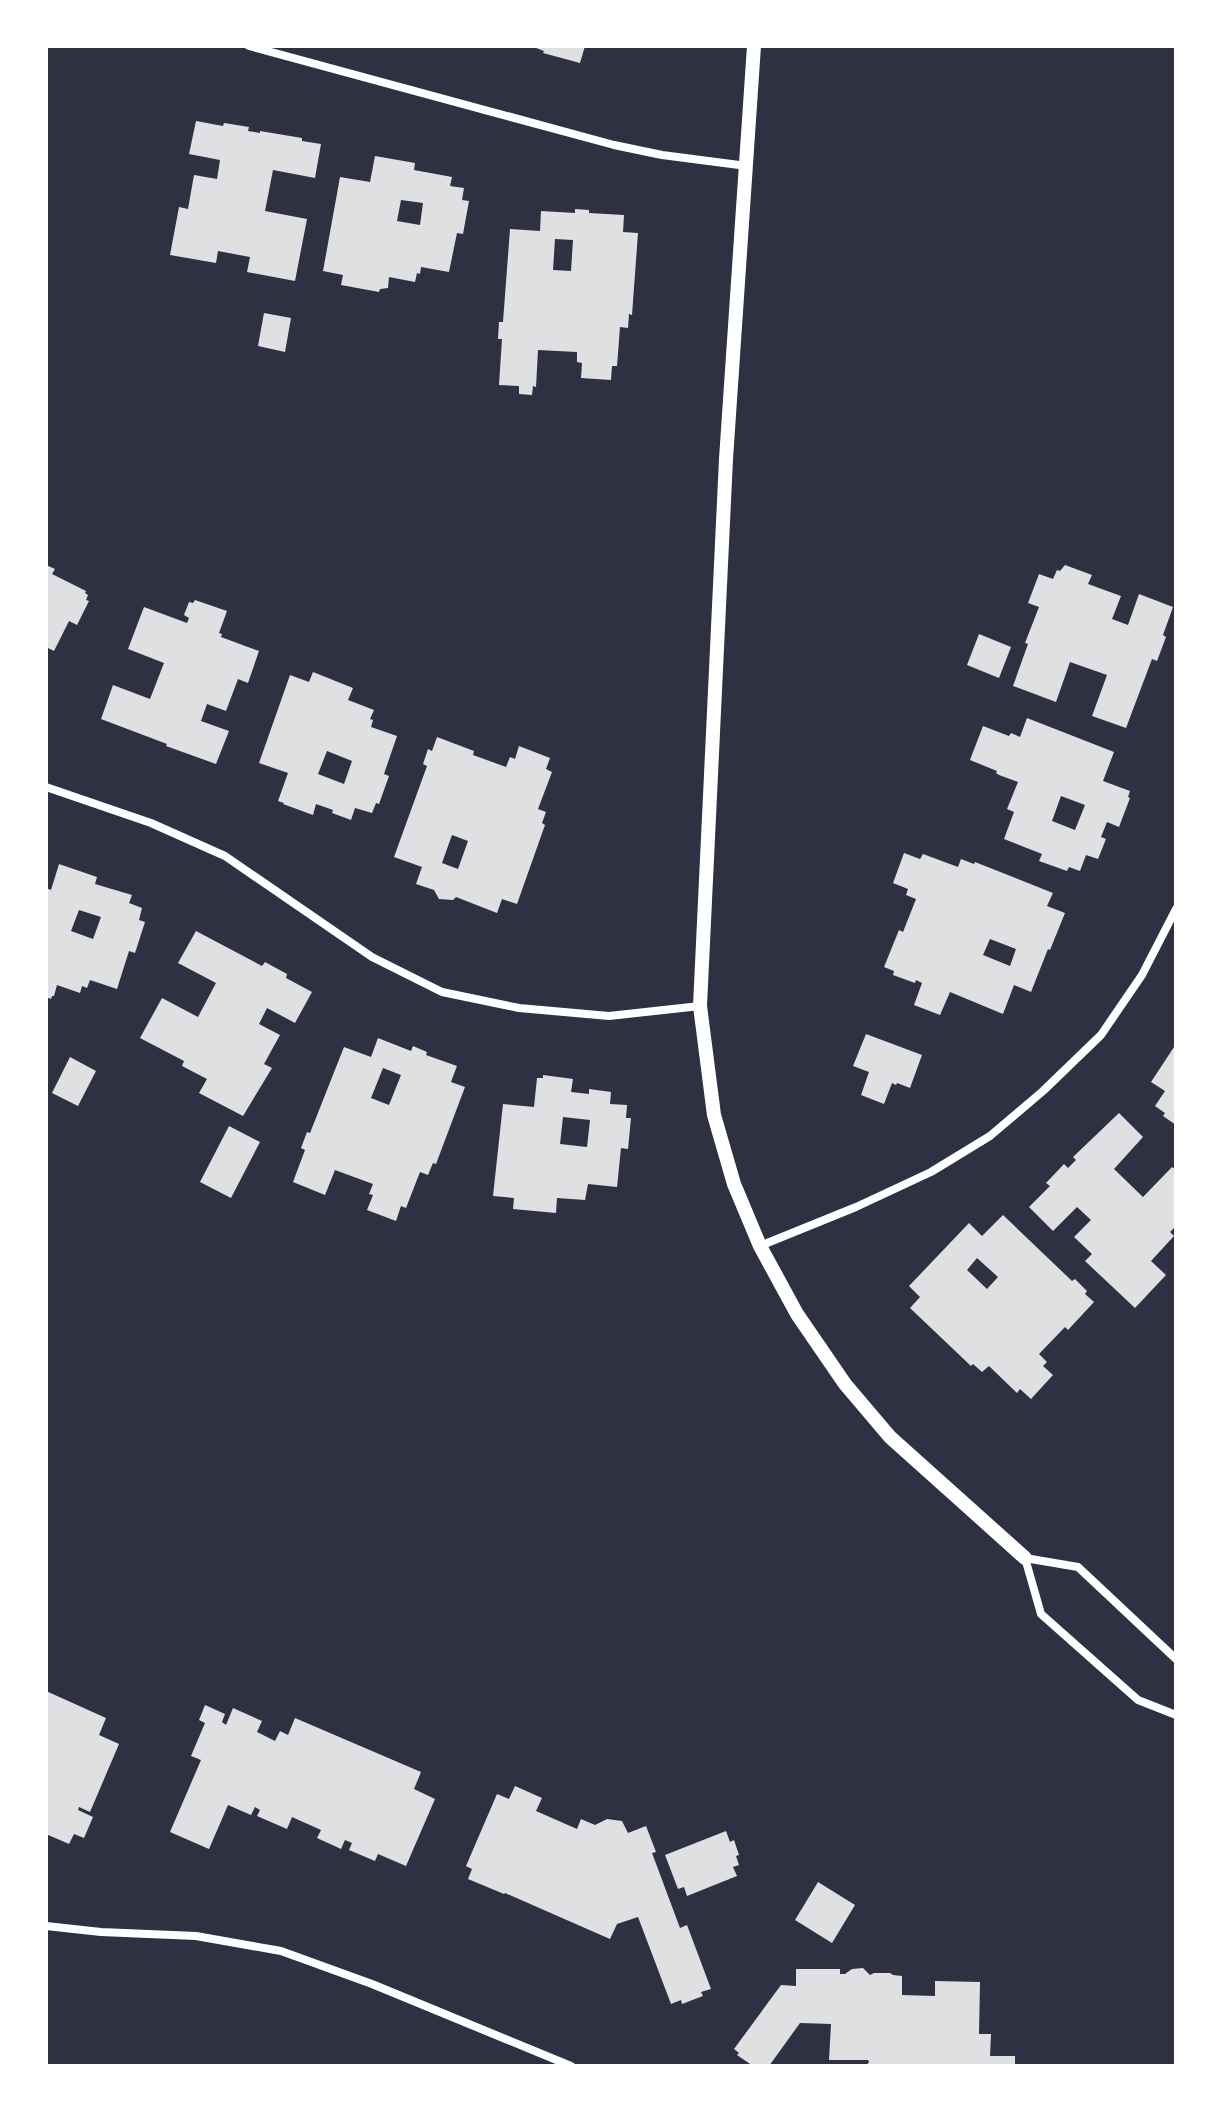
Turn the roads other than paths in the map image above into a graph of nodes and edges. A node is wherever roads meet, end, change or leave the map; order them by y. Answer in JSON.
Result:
{"nodes":[{"id":1,"x":249,"y":46,"type":"edge"},
{"id":2,"x":754,"y":46,"type":"edge"},
{"id":3,"x":747,"y":166,"type":"junction"},
{"id":4,"x":46,"y":787,"type":"edge"},
{"id":5,"x":1176,"y":909,"type":"edge"},
{"id":6,"x":700,"y":1006,"type":"junction"},
{"id":7,"x":760,"y":1246,"type":"junction"},
{"id":8,"x":1025,"y":1558,"type":"junction"},
{"id":9,"x":1176,"y":1659,"type":"edge"},
{"id":10,"x":1176,"y":1715,"type":"edge"},
{"id":11,"x":46,"y":1926,"type":"edge"},
{"id":12,"x":571,"y":2066,"type":"edge"}],
"edges":[{"from":1,"to":3,"type":"street"},
{"from":2,"to":3,"type":"street"},
{"from":3,"to":6,"type":"street"},
{"from":4,"to":6,"type":"street"},
{"from":5,"to":7,"type":"street"},
{"from":6,"to":7,"type":"street"},
{"from":7,"to":8,"type":"street"},
{"from":8,"to":9,"type":"street"},
{"from":8,"to":10,"type":"street"},
{"from":11,"to":12,"type":"street"}]}
